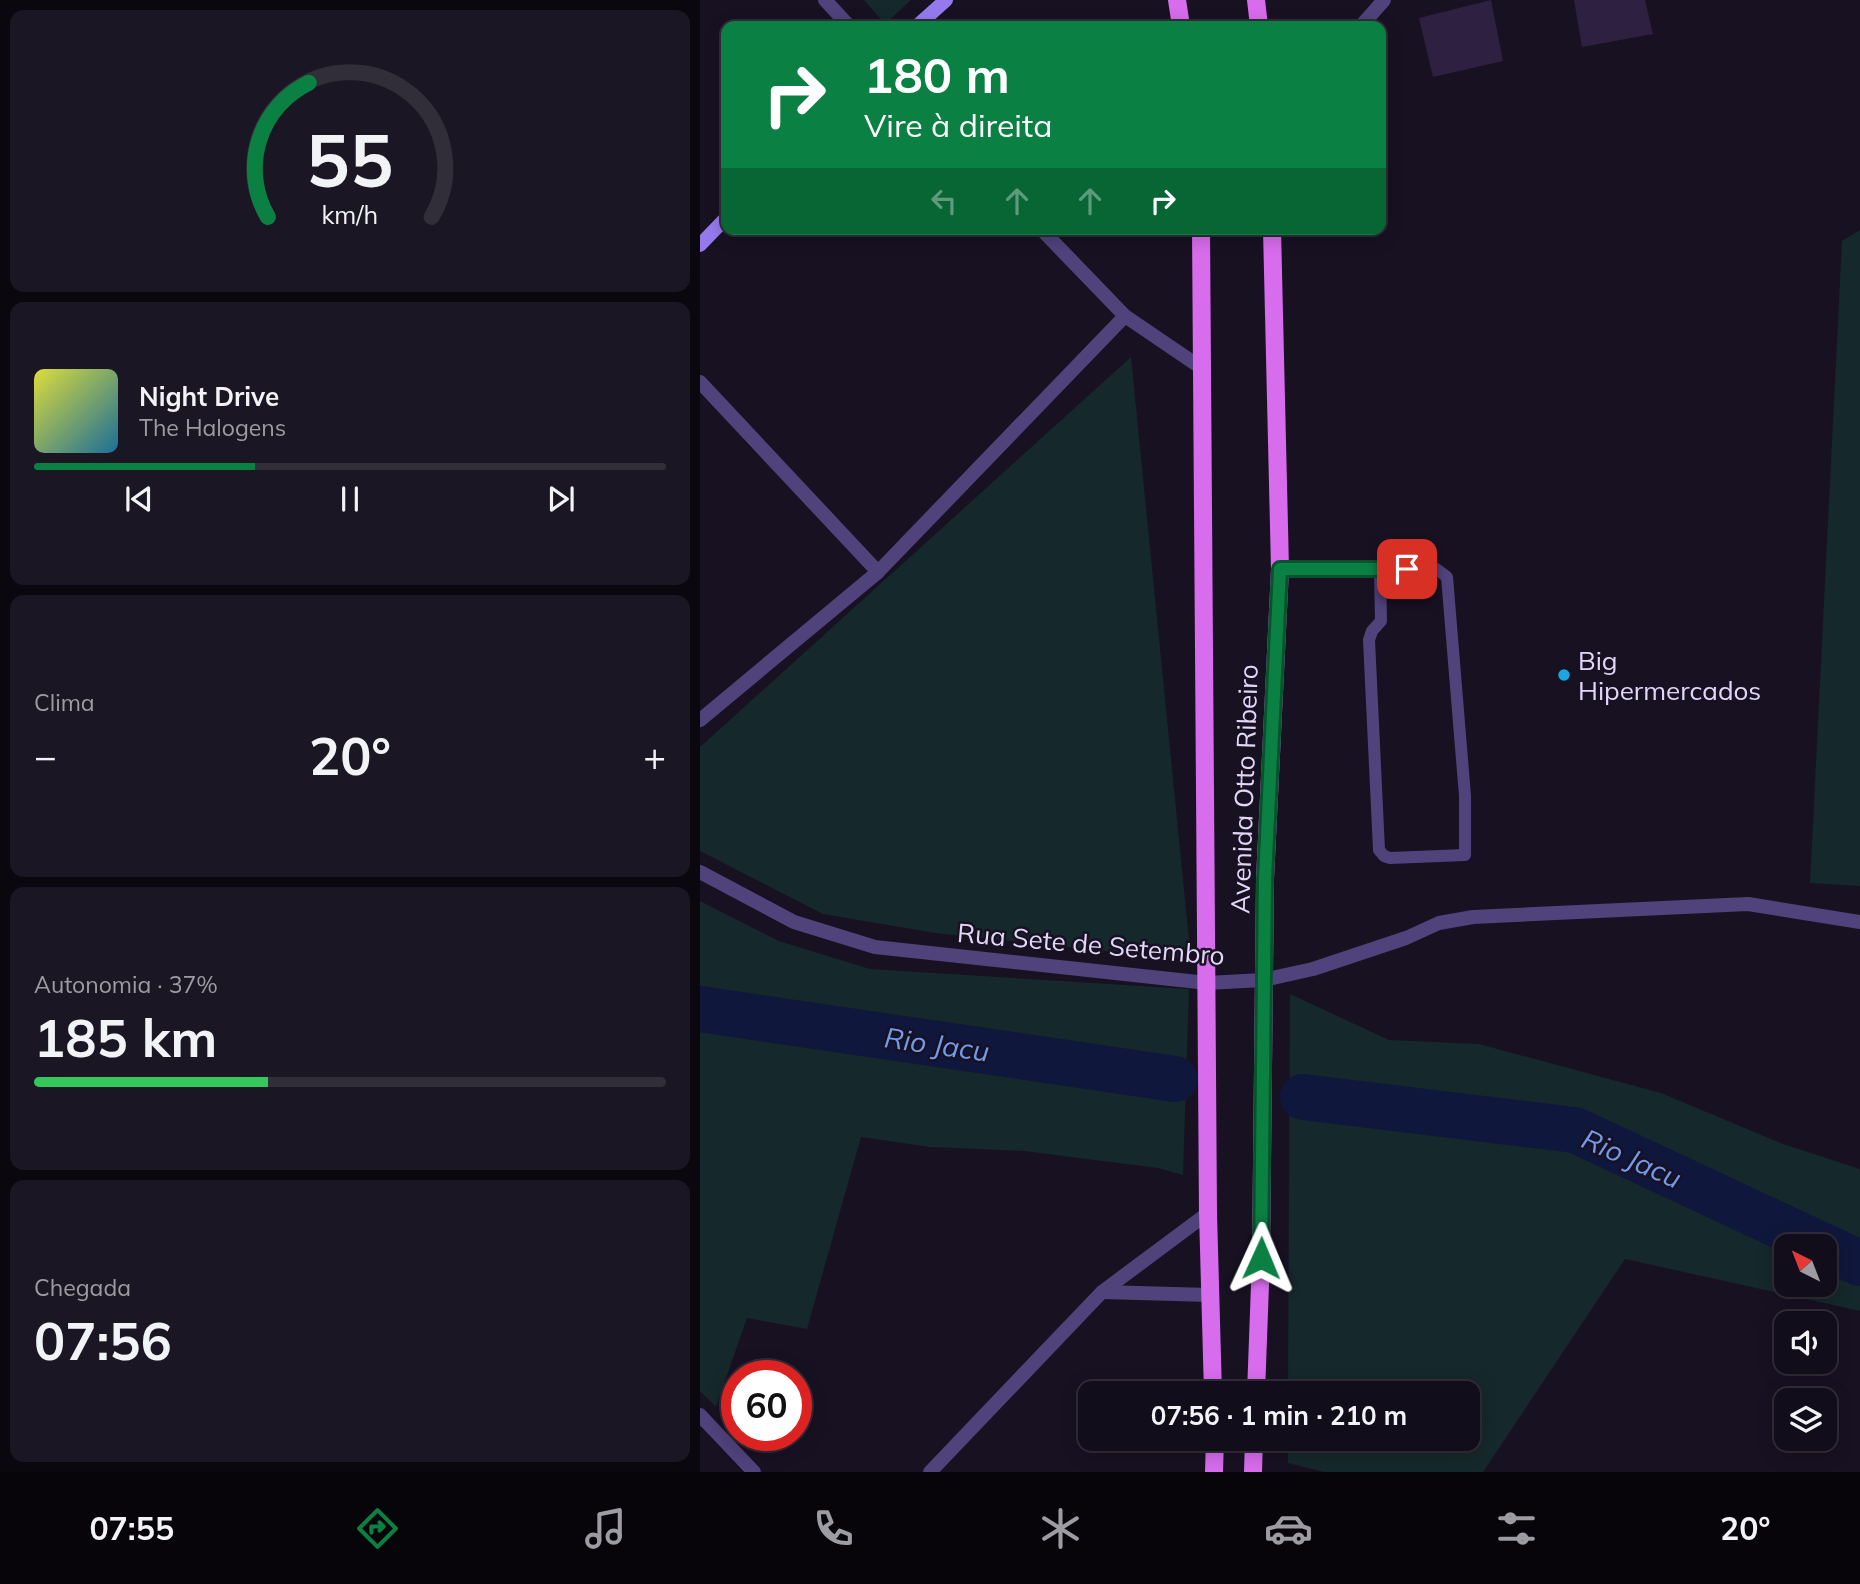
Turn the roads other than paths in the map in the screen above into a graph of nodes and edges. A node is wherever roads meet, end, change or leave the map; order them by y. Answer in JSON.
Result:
{"nodes":[{"id":1,"x":825,"y":0,"type":"edge"},
{"id":2,"x":946,"y":0,"type":"edge"},
{"id":3,"x":1177,"y":0,"type":"edge"},
{"id":4,"x":1256,"y":0,"type":"edge"},
{"id":5,"x":1384,"y":0,"type":"edge"},
{"id":6,"x":844,"y":21,"type":"edge"},
{"id":7,"x":923,"y":21,"type":"edge"},
{"id":8,"x":1180,"y":21,"type":"edge"},
{"id":9,"x":1258,"y":21,"type":"edge"},
{"id":10,"x":1365,"y":21,"type":"edge"},
{"id":11,"x":721,"y":223,"type":"edge"},
{"id":12,"x":1046,"y":235,"type":"edge"},
{"id":13,"x":1201,"y":235,"type":"edge"},
{"id":14,"x":1272,"y":235,"type":"edge"},
{"id":15,"x":700,"y":245,"type":"edge"},
{"id":16,"x":1125,"y":316,"type":"junction"},
{"id":17,"x":1203,"y":369,"type":"junction"},
{"id":18,"x":700,"y":382,"type":"edge"},
{"id":19,"x":1280,"y":569,"type":"junction"},
{"id":20,"x":1380,"y":570,"type":"junction"},
{"id":21,"x":878,"y":572,"type":"junction"},
{"id":22,"x":700,"y":720,"type":"edge"},
{"id":23,"x":700,"y":872,"type":"edge"},
{"id":24,"x":1860,"y":922,"type":"edge"},
{"id":25,"x":1263,"y":980,"type":"junction"},
{"id":26,"x":1207,"y":983,"type":"junction"},
{"id":27,"x":1208,"y":1213,"type":"junction"},
{"id":28,"x":1102,"y":1292,"type":"junction"},
{"id":29,"x":1210,"y":1295,"type":"junction"},
{"id":30,"x":1213,"y":1381,"type":"edge"},
{"id":31,"x":1256,"y":1381,"type":"edge"},
{"id":32,"x":700,"y":1415,"type":"edge"},
{"id":33,"x":1215,"y":1451,"type":"edge"},
{"id":34,"x":1254,"y":1451,"type":"edge"},
{"id":35,"x":754,"y":1472,"type":"edge"},
{"id":36,"x":930,"y":1472,"type":"edge"},
{"id":37,"x":1214,"y":1472,"type":"edge"},
{"id":38,"x":1253,"y":1472,"type":"edge"}],
"edges":[{"from":1,"to":6,"type":"street"},
{"from":2,"to":7,"type":"street"},
{"from":3,"to":8,"type":"main road"},
{"from":4,"to":9,"type":"main road"},
{"from":5,"to":10,"type":"street"},
{"from":11,"to":15,"type":"street"},
{"from":12,"to":16,"type":"street"},
{"from":13,"to":17,"type":"main road","name":"Avenida Otto Ribeiro"},
{"from":14,"to":19,"type":"main road","name":"Avenida Otto Ribeiro"},
{"from":16,"to":17,"type":"street"},
{"from":16,"to":21,"type":"street"},
{"from":17,"to":26,"type":"main road","name":"Avenida Otto Ribeiro"},
{"from":18,"to":21,"type":"street"},
{"from":19,"to":20,"type":"lane"},
{"from":19,"to":25,"type":"main road","name":"Avenida Otto Ribeiro"},
{"from":20,"to":20,"type":"lane"},
{"from":21,"to":22,"type":"street"},
{"from":23,"to":26,"type":"street","name":"Rua Sete de Setembro"},
{"from":24,"to":25,"type":"street","name":"Rua Sete de Setembro"},
{"from":25,"to":26,"type":"street","name":"Rua Sete de Setembro"},
{"from":25,"to":31,"type":"main road","name":"Avenida Otto Ribeiro"},
{"from":26,"to":27,"type":"main road","name":"Avenida Otto Ribeiro"},
{"from":27,"to":28,"type":"street"},
{"from":27,"to":29,"type":"main road","name":"Avenida Otto Ribeiro"},
{"from":28,"to":29,"type":"street"},
{"from":28,"to":36,"type":"street"},
{"from":29,"to":30,"type":"main road","name":"Avenida Otto Ribeiro"},
{"from":32,"to":35,"type":"street"},
{"from":33,"to":37,"type":"main road"},
{"from":34,"to":38,"type":"main road"}]}
